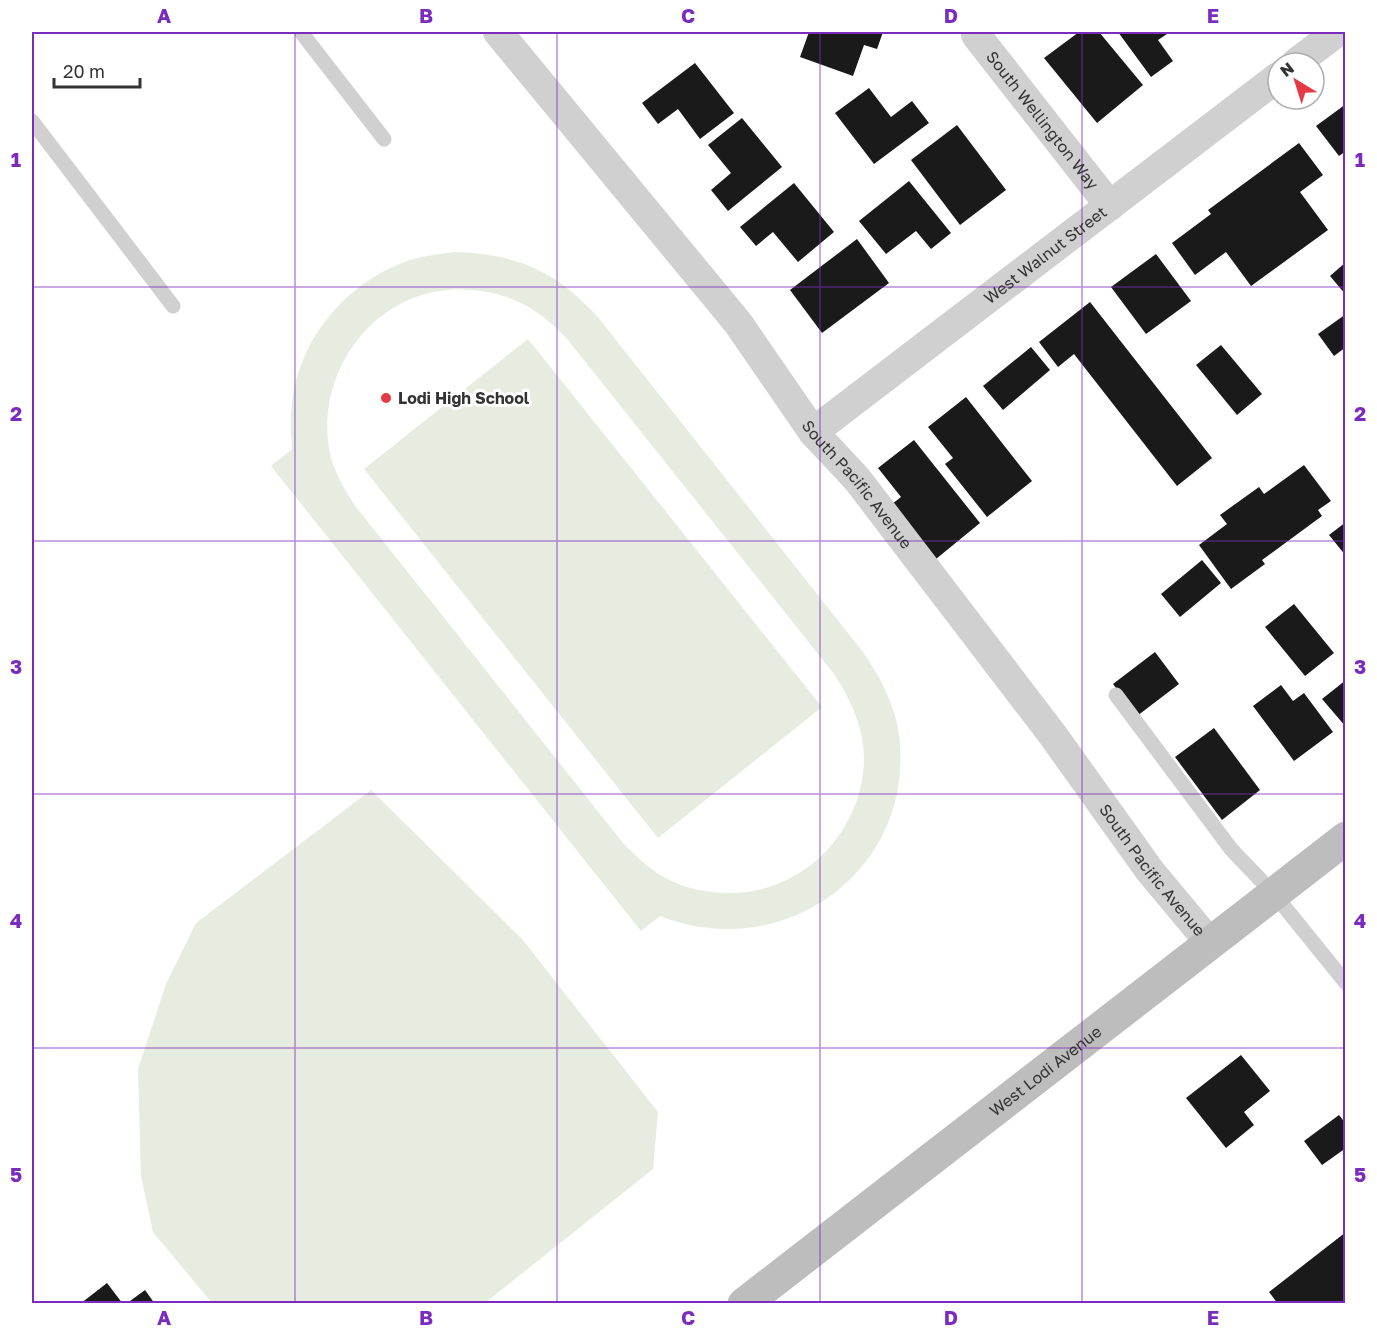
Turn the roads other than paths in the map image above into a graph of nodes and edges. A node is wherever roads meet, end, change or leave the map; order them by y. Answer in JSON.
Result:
{"nodes":[{"id":1,"x":301,"y":32,"type":"edge"},
{"id":2,"x":498,"y":32,"type":"edge"},
{"id":3,"x":1337,"y":32,"type":"edge"},
{"id":4,"x":976,"y":35,"type":"dead end"},
{"id":5,"x":1312,"y":51,"type":"edge"},
{"id":6,"x":1266,"y":86,"type":"edge"},
{"id":7,"x":32,"y":121,"type":"edge"},
{"id":8,"x":384,"y":139,"type":"dead end"},
{"id":9,"x":1110,"y":206,"type":"junction"},
{"id":10,"x":174,"y":306,"type":"dead end"},
{"id":11,"x":813,"y":432,"type":"junction"},
{"id":12,"x":1116,"y":695,"type":"dead end"},
{"id":13,"x":1346,"y":838,"type":"edge"},
{"id":14,"x":1274,"y":894,"type":"junction"},
{"id":15,"x":1210,"y":943,"type":"junction"},
{"id":16,"x":1346,"y":983,"type":"edge"},
{"id":17,"x":744,"y":1304,"type":"edge"}],
"edges":[{"from":1,"to":8,"type":"lane"},
{"from":2,"to":11,"type":"street","name":"South Pacific Avenue"},
{"from":3,"to":5,"type":"street"},
{"from":4,"to":9,"type":"street","name":"South Wellington Way"},
{"from":6,"to":9,"type":"street","name":"West Walnut Street"},
{"from":7,"to":10,"type":"lane"},
{"from":9,"to":11,"type":"street","name":"West Walnut Street"},
{"from":11,"to":15,"type":"street","name":"South Pacific Avenue"},
{"from":12,"to":14,"type":"lane"},
{"from":13,"to":14,"type":"main road","name":"West Lodi Avenue"},
{"from":14,"to":15,"type":"main road","name":"West Lodi Avenue"},
{"from":14,"to":16,"type":"lane"},
{"from":15,"to":17,"type":"main road","name":"West Lodi Avenue"}]}
